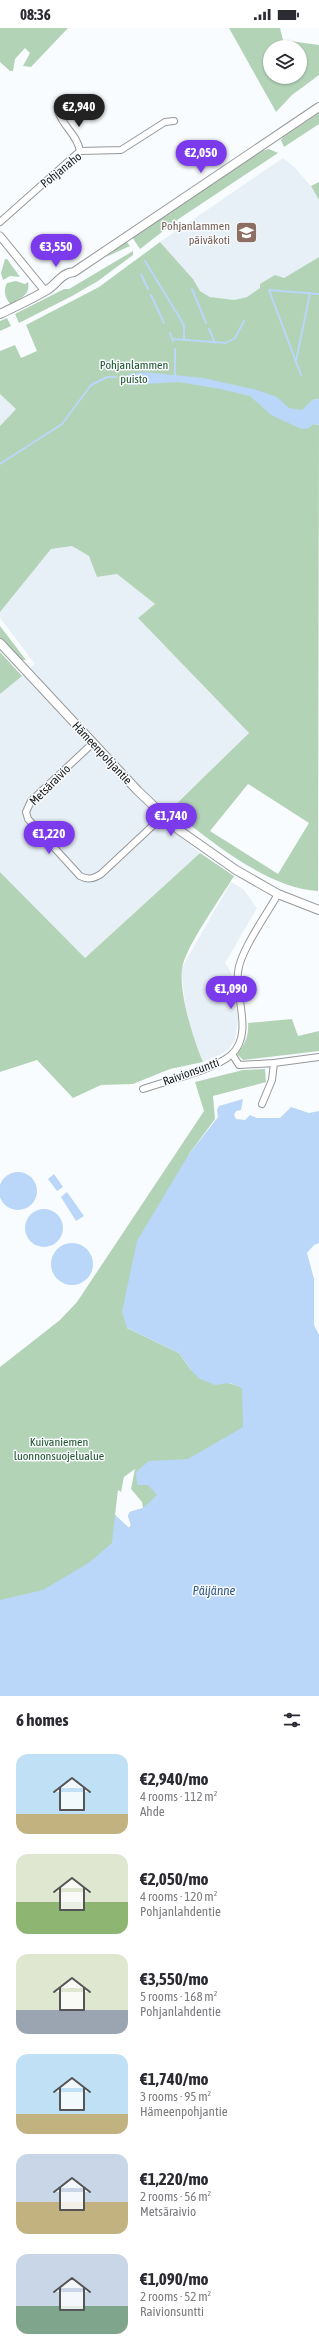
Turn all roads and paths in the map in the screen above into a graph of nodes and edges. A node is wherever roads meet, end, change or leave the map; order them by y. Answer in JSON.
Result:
{"nodes":[{"id":1,"x":317,"y":108,"type":"edge"},
{"id":2,"x":58,"y":111,"type":"dead end"},
{"id":3,"x":174,"y":121,"type":"dead end"},
{"id":4,"x":80,"y":151,"type":"junction"},
{"id":5,"x":0,"y":222,"type":"edge"},
{"id":6,"x":0,"y":236,"type":"edge"},
{"id":7,"x":49,"y":288,"type":"junction"},
{"id":8,"x":0,"y":314,"type":"edge"},
{"id":9,"x":0,"y":643,"type":"edge"},
{"id":10,"x":93,"y":743,"type":"junction"},
{"id":11,"x":163,"y":816,"type":"junction"},
{"id":12,"x":278,"y":894,"type":"junction"},
{"id":13,"x":319,"y":910,"type":"edge"},
{"id":14,"x":232,"y":1054,"type":"junction"},
{"id":15,"x":319,"y":1057,"type":"edge"},
{"id":16,"x":274,"y":1063,"type":"junction"},
{"id":17,"x":143,"y":1089,"type":"dead end"},
{"id":18,"x":262,"y":1104,"type":"dead end"}],
"edges":[{"from":1,"to":7,"type":"main road"},
{"from":2,"to":4,"type":"street"},
{"from":3,"to":4,"type":"street","name":"Pohjanaho"},
{"from":4,"to":5,"type":"street","name":"Pohjanaho"},
{"from":6,"to":7,"type":"street"},
{"from":7,"to":8,"type":"main road"},
{"from":9,"to":10,"type":"main road","name":"Hämeenpohjantie"},
{"from":10,"to":11,"type":"main road","name":"Hämeenpohjantie"},
{"from":10,"to":11,"type":"street","name":"Metsäraivio"},
{"from":11,"to":12,"type":"main road","name":"Hämeenpohjantie"},
{"from":12,"to":13,"type":"main road","name":"Hämeenpohjantie"},
{"from":12,"to":14,"type":"street","name":"Raivionsuntti"},
{"from":14,"to":16,"type":"street"},
{"from":14,"to":17,"type":"street","name":"Raivionsuntti"},
{"from":15,"to":16,"type":"street"},
{"from":16,"to":18,"type":"street"}]}
